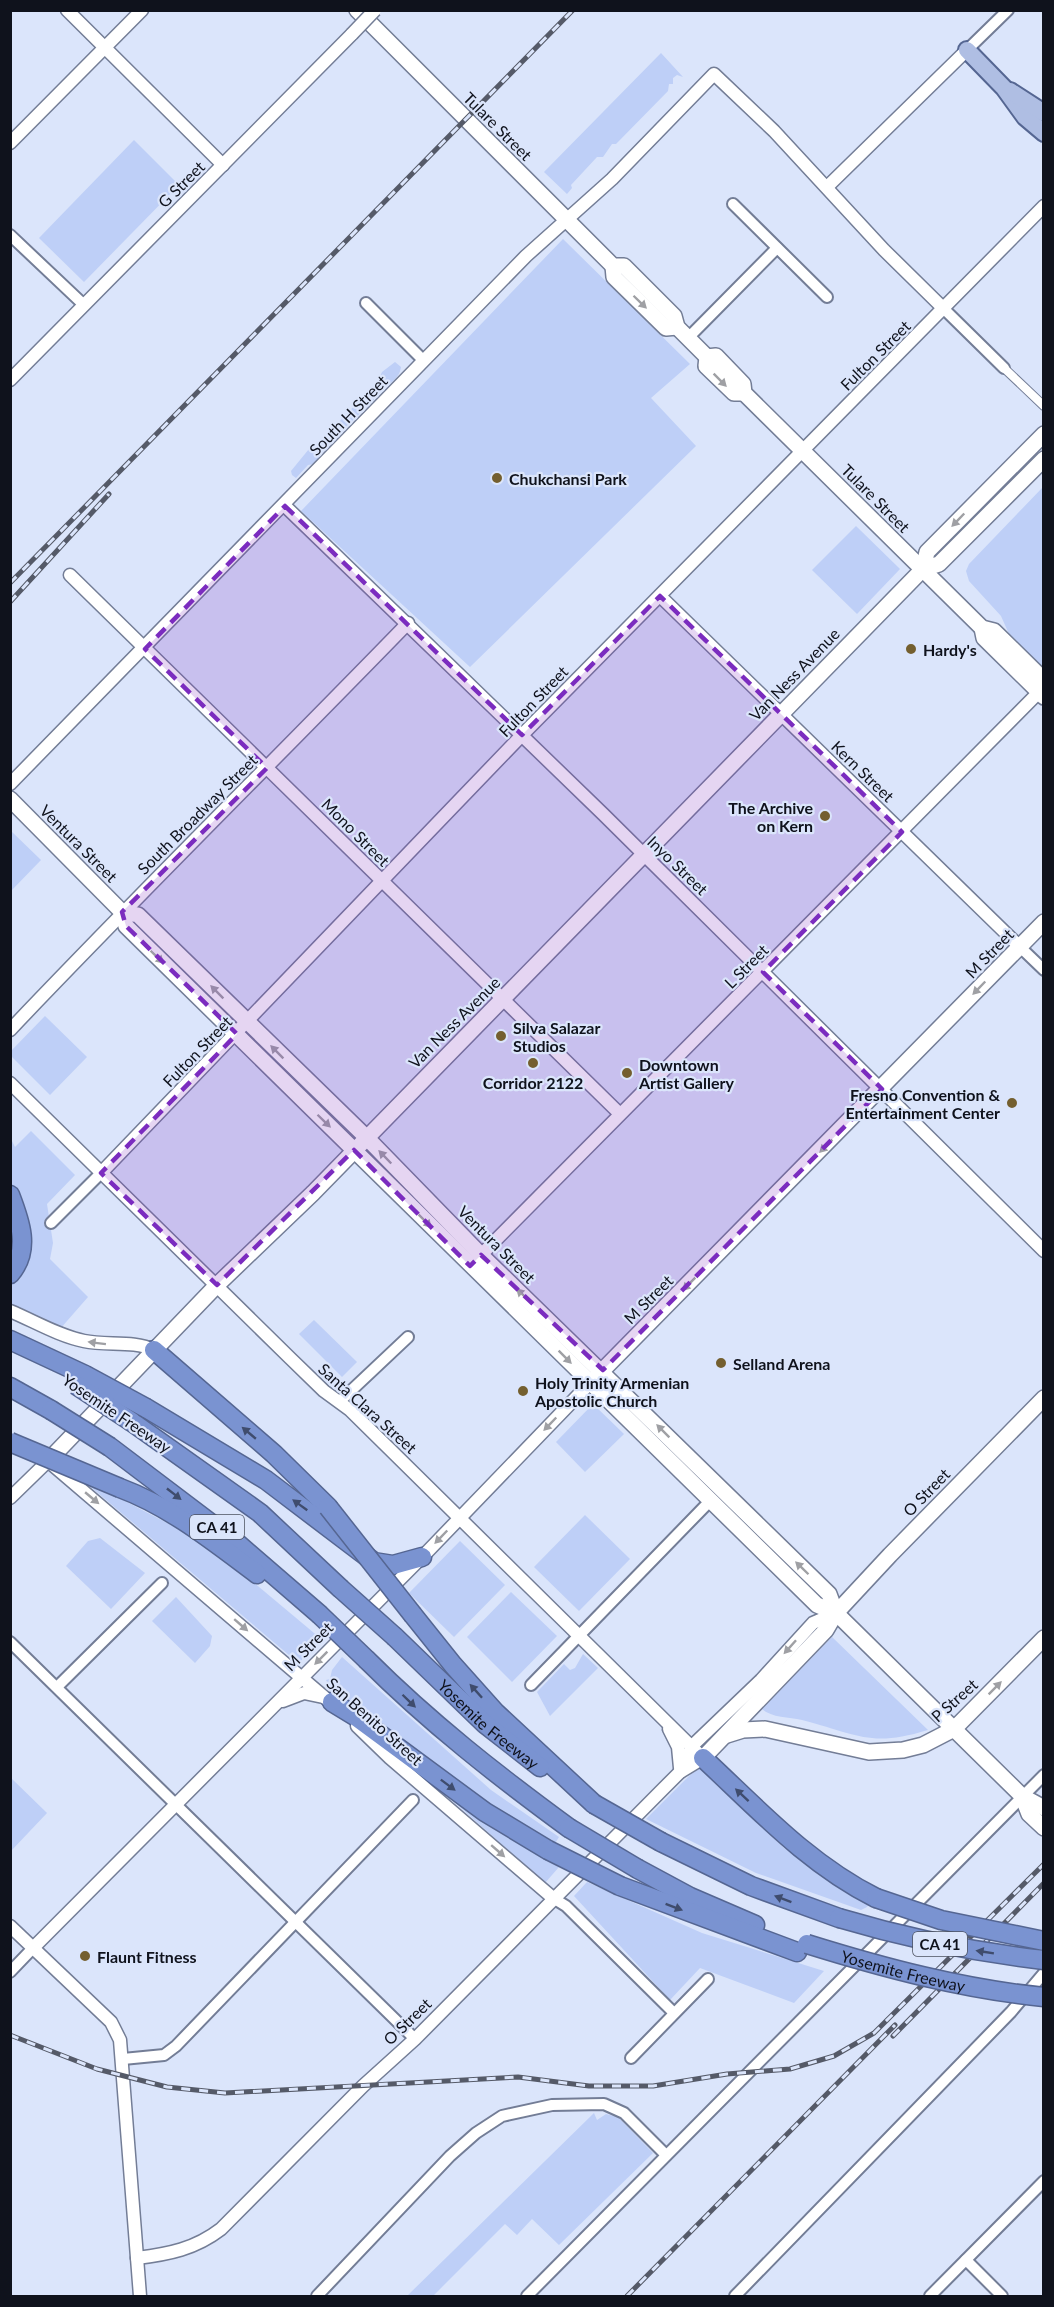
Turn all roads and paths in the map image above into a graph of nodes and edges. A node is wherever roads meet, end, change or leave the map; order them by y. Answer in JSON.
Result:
{"nodes":[{"id":1,"x":67,"y":10,"type":"edge"},
{"id":2,"x":142,"y":10,"type":"edge"},
{"id":3,"x":357,"y":10,"type":"edge"},
{"id":4,"x":375,"y":10,"type":"edge"},
{"id":5,"x":1008,"y":10,"type":"edge"},
{"id":6,"x":104,"y":48,"type":"junction"},
{"id":7,"x":967,"y":50,"type":"junction"},
{"id":8,"x":1004,"y":88,"type":"junction"},
{"id":9,"x":1044,"y":113,"type":"edge"},
{"id":10,"x":1044,"y":133,"type":"edge"},
{"id":11,"x":10,"y":143,"type":"edge"},
{"id":12,"x":223,"y":165,"type":"junction"},
{"id":13,"x":828,"y":187,"type":"junction"},
{"id":14,"x":733,"y":204,"type":"dead end"},
{"id":15,"x":1044,"y":206,"type":"edge"},
{"id":16,"x":566,"y":219,"type":"junction"},
{"id":17,"x":10,"y":235,"type":"edge"},
{"id":18,"x":777,"y":248,"type":"junction"},
{"id":19,"x":827,"y":297,"type":"dead end"},
{"id":20,"x":366,"y":303,"type":"dead end"},
{"id":21,"x":84,"y":305,"type":"junction"},
{"id":22,"x":944,"y":309,"type":"junction"},
{"id":23,"x":688,"y":338,"type":"junction"},
{"id":24,"x":423,"y":360,"type":"junction"},
{"id":25,"x":1004,"y":368,"type":"joint"},
{"id":26,"x":10,"y":380,"type":"edge"},
{"id":27,"x":1044,"y":406,"type":"edge"},
{"id":28,"x":1044,"y":434,"type":"edge"},
{"id":29,"x":802,"y":451,"type":"junction"},
{"id":30,"x":1044,"y":459,"type":"edge"},
{"id":31,"x":1008,"y":469,"type":"junction"},
{"id":32,"x":285,"y":506,"type":"junction"},
{"id":33,"x":976,"y":526,"type":"junction"},
{"id":34,"x":922,"y":569,"type":"junction"},
{"id":35,"x":70,"y":575,"type":"dead end"},
{"id":36,"x":660,"y":596,"type":"junction"},
{"id":37,"x":408,"y":623,"type":"junction"},
{"id":38,"x":145,"y":649,"type":"junction"},
{"id":39,"x":1042,"y":689,"type":"edge"},
{"id":40,"x":781,"y":714,"type":"junction"},
{"id":41,"x":522,"y":735,"type":"junction"},
{"id":42,"x":267,"y":768,"type":"junction"},
{"id":43,"x":10,"y":784,"type":"edge"},
{"id":44,"x":10,"y":799,"type":"edge"},
{"id":45,"x":902,"y":832,"type":"junction"},
{"id":46,"x":643,"y":854,"type":"junction"},
{"id":47,"x":383,"y":882,"type":"junction"},
{"id":48,"x":122,"y":912,"type":"junction"},
{"id":49,"x":1044,"y":922,"type":"edge"},
{"id":50,"x":1019,"y":946,"type":"junction"},
{"id":51,"x":1044,"y":970,"type":"edge"},
{"id":52,"x":763,"y":972,"type":"junction"},
{"id":53,"x":502,"y":999,"type":"junction"},
{"id":54,"x":248,"y":1022,"type":"junction"},
{"id":55,"x":10,"y":1030,"type":"edge"},
{"id":56,"x":237,"y":1034,"type":"junction"},
{"id":57,"x":10,"y":1083,"type":"edge"},
{"id":58,"x":882,"y":1089,"type":"junction"},
{"id":59,"x":619,"y":1113,"type":"junction"},
{"id":60,"x":366,"y":1137,"type":"junction"},
{"id":61,"x":354,"y":1150,"type":"junction"},
{"id":62,"x":101,"y":1173,"type":"junction"},
{"id":63,"x":10,"y":1195,"type":"edge"},
{"id":64,"x":51,"y":1223,"type":"dead end"},
{"id":65,"x":1044,"y":1251,"type":"edge"},
{"id":66,"x":476,"y":1260,"type":"junction"},
{"id":67,"x":10,"y":1274,"type":"edge"},
{"id":68,"x":217,"y":1285,"type":"junction"},
{"id":69,"x":10,"y":1311,"type":"edge"},
{"id":70,"x":408,"y":1337,"type":"dead end"},
{"id":71,"x":10,"y":1342,"type":"edge"},
{"id":72,"x":154,"y":1350,"type":"junction"},
{"id":73,"x":603,"y":1370,"type":"junction"},
{"id":74,"x":80,"y":1380,"type":"junction"},
{"id":75,"x":590,"y":1383,"type":"junction"},
{"id":76,"x":10,"y":1387,"type":"edge"},
{"id":77,"x":1044,"y":1398,"type":"edge"},
{"id":78,"x":339,"y":1402,"type":"junction"},
{"id":79,"x":10,"y":1433,"type":"edge"},
{"id":80,"x":10,"y":1442,"type":"edge"},
{"id":81,"x":48,"y":1461,"type":"junction"},
{"id":82,"x":10,"y":1498,"type":"edge"},
{"id":83,"x":710,"y":1501,"type":"junction"},
{"id":84,"x":461,"y":1517,"type":"junction"},
{"id":85,"x":422,"y":1557,"type":"junction"},
{"id":86,"x":162,"y":1583,"type":"dead end"},
{"id":87,"x":836,"y":1613,"type":"junction"},
{"id":88,"x":319,"y":1614,"type":"junction"},
{"id":89,"x":579,"y":1634,"type":"junction"},
{"id":90,"x":1044,"y":1638,"type":"edge"},
{"id":91,"x":10,"y":1642,"type":"edge"},
{"id":92,"x":302,"y":1678,"type":"junction"},
{"id":93,"x":531,"y":1684,"type":"dead end"},
{"id":94,"x":57,"y":1687,"type":"junction"},
{"id":95,"x":279,"y":1701,"type":"junction"},
{"id":96,"x":332,"y":1702,"type":"junction"},
{"id":97,"x":750,"y":1709,"type":"junction"},
{"id":98,"x":667,"y":1725,"type":"junction"},
{"id":99,"x":765,"y":1729,"type":"junction"},
{"id":100,"x":954,"y":1729,"type":"junction"},
{"id":101,"x":724,"y":1736,"type":"junction"},
{"id":102,"x":698,"y":1752,"type":"junction"},
{"id":103,"x":680,"y":1772,"type":"junction"},
{"id":104,"x":1044,"y":1775,"type":"edge"},
{"id":105,"x":1022,"y":1796,"type":"junction"},
{"id":106,"x":413,"y":1800,"type":"dead end"},
{"id":107,"x":594,"y":1804,"type":"junction"},
{"id":108,"x":176,"y":1805,"type":"junction"},
{"id":109,"x":1044,"y":1808,"type":"edge"},
{"id":110,"x":1044,"y":1828,"type":"edge"},
{"id":111,"x":553,"y":1898,"type":"junction"},
{"id":112,"x":295,"y":1922,"type":"junction"},
{"id":113,"x":10,"y":1926,"type":"edge"},
{"id":114,"x":1044,"y":1941,"type":"edge"},
{"id":115,"x":33,"y":1948,"type":"junction"},
{"id":116,"x":802,"y":1948,"type":"junction"},
{"id":117,"x":1044,"y":1960,"type":"edge"},
{"id":118,"x":10,"y":1972,"type":"edge"},
{"id":119,"x":1044,"y":1972,"type":"edge"},
{"id":120,"x":708,"y":1979,"type":"dead end"},
{"id":121,"x":1044,"y":1997,"type":"edge"},
{"id":122,"x":674,"y":2013,"type":"junction"},
{"id":123,"x":415,"y":2040,"type":"junction"},
{"id":124,"x":631,"y":2058,"type":"dead end"},
{"id":125,"x":123,"y":2059,"type":"junction"},
{"id":126,"x":666,"y":2155,"type":"junction"},
{"id":127,"x":1044,"y":2181,"type":"edge"},
{"id":128,"x":137,"y":2258,"type":"junction"},
{"id":129,"x":966,"y":2260,"type":"junction"},
{"id":130,"x":140,"y":2296,"type":"edge"},
{"id":131,"x":317,"y":2296,"type":"edge"},
{"id":132,"x":527,"y":2296,"type":"edge"},
{"id":133,"x":735,"y":2296,"type":"edge"},
{"id":134,"x":930,"y":2296,"type":"edge"},
{"id":135,"x":1002,"y":2296,"type":"edge"}],
"edges":[{"from":1,"to":6,"type":"street"},
{"from":2,"to":6,"type":"street"},
{"from":3,"to":16,"type":"main road","name":"Tulare Street"},
{"from":4,"to":12,"type":"street","name":"G Street","bridge":true},
{"from":5,"to":7,"type":"street"},
{"from":6,"to":11,"type":"street"},
{"from":6,"to":12,"type":"street"},
{"from":7,"to":8,"type":"main road"},
{"from":7,"to":13,"type":"street"},
{"from":8,"to":9,"type":"main road"},
{"from":8,"to":10,"type":"main road"},
{"from":12,"to":21,"type":"street","name":"G Street"},
{"from":13,"to":16,"type":"street","name":"South H Street"},
{"from":13,"to":22,"type":"street"},
{"from":14,"to":18,"type":"street"},
{"from":15,"to":22,"type":"street","name":"Fulton Street"},
{"from":16,"to":23,"type":"main road","name":"Tulare Street"},
{"from":16,"to":24,"type":"street","name":"South H Street"},
{"from":17,"to":21,"type":"street"},
{"from":18,"to":19,"type":"street"},
{"from":18,"to":23,"type":"street"},
{"from":20,"to":24,"type":"street"},
{"from":21,"to":26,"type":"street","name":"G Street"},
{"from":22,"to":25,"type":"street"},
{"from":22,"to":29,"type":"street","name":"Fulton Street"},
{"from":23,"to":29,"type":"main road","name":"Tulare Street"},
{"from":24,"to":32,"type":"street","name":"South H Street"},
{"from":25,"to":27,"type":"street"},
{"from":28,"to":31,"type":"main road","name":"Van Ness Avenue"},
{"from":29,"to":34,"type":"main road","name":"Tulare Street"},
{"from":29,"to":36,"type":"street","name":"Fulton Street"},
{"from":30,"to":33,"type":"main road","name":"Van Ness Avenue"},
{"from":31,"to":33,"type":"main road"},
{"from":31,"to":34,"type":"main road","name":"Van Ness Avenue","one_way":true},
{"from":32,"to":37,"type":"street","name":"Inyo Street"},
{"from":32,"to":38,"type":"street","name":"South H Street"},
{"from":33,"to":34,"type":"main road","name":"Van Ness Avenue"},
{"from":34,"to":39,"type":"main road","name":"Tulare Street"},
{"from":34,"to":40,"type":"main road","name":"Van Ness Avenue"},
{"from":35,"to":38,"type":"street","name":"Mono Street"},
{"from":36,"to":40,"type":"street","name":"Kern Street"},
{"from":36,"to":41,"type":"street","name":"Fulton Street"},
{"from":37,"to":41,"type":"street","name":"Inyo Street"},
{"from":37,"to":42,"type":"street","name":"South Broadway Street"},
{"from":38,"to":42,"type":"street","name":"Mono Street"},
{"from":38,"to":43,"type":"street","name":"South H Street"},
{"from":39,"to":45,"type":"street","name":"L Street"},
{"from":40,"to":45,"type":"street","name":"Kern Street"},
{"from":40,"to":46,"type":"main road","name":"Van Ness Avenue"},
{"from":41,"to":46,"type":"street","name":"Inyo Street"},
{"from":41,"to":47,"type":"street","name":"Fulton Street"},
{"from":42,"to":47,"type":"street","name":"Mono Street"},
{"from":42,"to":48,"type":"street","name":"South Broadway Street"},
{"from":44,"to":48,"type":"main road","name":"Ventura Street"},
{"from":45,"to":50,"type":"street","name":"Kern Street"},
{"from":45,"to":52,"type":"street","name":"L Street"},
{"from":46,"to":52,"type":"street","name":"Inyo Street"},
{"from":46,"to":53,"type":"main road","name":"Van Ness Avenue"},
{"from":47,"to":53,"type":"street","name":"Mono Street"},
{"from":47,"to":54,"type":"street","name":"Fulton Street"},
{"from":54,"to":48,"type":"main road","name":"Ventura Street","one_way":true},
{"from":48,"to":55,"type":"street","name":"South Broadway Street"},
{"from":48,"to":56,"type":"main road","name":"Ventura Street","one_way":true},
{"from":49,"to":50,"type":"main road","name":"M Street"},
{"from":50,"to":51,"type":"street","name":"Kern Street"},
{"from":50,"to":58,"type":"main road","name":"M Street","one_way":true},
{"from":52,"to":58,"type":"street","name":"Inyo Street"},
{"from":52,"to":59,"type":"street","name":"L Street"},
{"from":53,"to":59,"type":"street","name":"Mono Street"},
{"from":53,"to":60,"type":"main road","name":"Van Ness Avenue"},
{"from":54,"to":56,"type":"street","name":"Fulton Street"},
{"from":60,"to":54,"type":"main road","name":"Ventura Street","one_way":true},
{"from":56,"to":61,"type":"main road","name":"Ventura Street","one_way":true},
{"from":56,"to":62,"type":"street","name":"Fulton Street"},
{"from":57,"to":62,"type":"street","name":"Santa Clara Street"},
{"from":58,"to":65,"type":"street","name":"Inyo Street"},
{"from":58,"to":73,"type":"main road","name":"M Street","one_way":true},
{"from":59,"to":66,"type":"street","name":"L Street"},
{"from":60,"to":61,"type":"main road","name":"Van Ness Avenue"},
{"from":66,"to":60,"type":"main road","name":"Ventura Street","one_way":true},
{"from":61,"to":66,"type":"main road","name":"Ventura Street","one_way":true},
{"from":61,"to":68,"type":"main road","name":"Van Ness Avenue"},
{"from":62,"to":64,"type":"street","name":"Fulton Street"},
{"from":62,"to":68,"type":"street","name":"Santa Clara Street"},
{"from":63,"to":67,"type":"highway"},
{"from":73,"to":66,"type":"main road","name":"Ventura Street","one_way":true},
{"from":66,"to":75,"type":"main road","name":"Ventura Street","one_way":true},
{"from":68,"to":72,"type":"main road","name":"Van Ness Avenue"},
{"from":68,"to":78,"type":"street","name":"Santa Clara Street"},
{"from":72,"to":69,"type":"street","one_way":true},
{"from":70,"to":78,"type":"street"},
{"from":71,"to":74,"type":"highway"},
{"from":72,"to":81,"type":"main road","name":"Van Ness Avenue"},
{"from":107,"to":72,"type":"highway","one_way":true,"bridge":true},
{"from":73,"to":75,"type":"main road","name":"M Street"},
{"from":87,"to":73,"type":"main road","name":"Ventura Street","one_way":true},
{"from":85,"to":74,"type":"highway","one_way":true,"bridge":true},
{"from":74,"to":107,"type":"highway","name":"Yosemite Freeway","number":"CA 41","bridge":true},
{"from":75,"to":83,"type":"main road","name":"Ventura Street"},
{"from":75,"to":84,"type":"street","name":"M Street","one_way":true},
{"from":76,"to":88,"type":"highway","name":"Yosemite Freeway","number":"CA 41","one_way":true,"bridge":true},
{"from":77,"to":87,"type":"main road","name":"O Street"},
{"from":78,"to":84,"type":"street","name":"Santa Clara Street"},
{"from":79,"to":81,"type":"highway"},
{"from":80,"to":88,"type":"highway","bridge":true},
{"from":81,"to":82,"type":"street","name":"Van Ness Avenue"},
{"from":81,"to":92,"type":"street","name":"San Benito Street","one_way":true},
{"from":83,"to":87,"type":"main road","name":"Ventura Street"},
{"from":83,"to":89,"type":"street"},
{"from":84,"to":85,"type":"street","name":"M Street","one_way":true},
{"from":84,"to":89,"type":"street","name":"Santa Clara Street"},
{"from":85,"to":92,"type":"street","name":"M Street","one_way":true},
{"from":86,"to":94,"type":"street"},
{"from":87,"to":97,"type":"main road","name":"O Street"},
{"from":87,"to":100,"type":"main road","name":"Ventura Street"},
{"from":87,"to":102,"type":"street","name":"O Street","one_way":true},
{"from":88,"to":116,"type":"highway","name":"Yosemite Freeway","number":"CA 41","one_way":true,"bridge":true},
{"from":89,"to":93,"type":"street"},
{"from":89,"to":98,"type":"street","name":"Santa Clara Street"},
{"from":100,"to":90,"type":"main road","name":"P Street","one_way":true},
{"from":91,"to":94,"type":"street"},
{"from":92,"to":95,"type":"street","name":"M Street"},
{"from":92,"to":96,"type":"street","name":"San Benito Street"},
{"from":94,"to":108,"type":"street"},
{"from":95,"to":96,"type":"street","name":"M Street"},
{"from":95,"to":108,"type":"street","name":"M Street"},
{"from":96,"to":111,"type":"street","name":"San Benito Street","one_way":true},
{"from":96,"to":116,"type":"highway","one_way":true,"bridge":true},
{"from":97,"to":99,"type":"main road"},
{"from":97,"to":101,"type":"main road","name":"O Street"},
{"from":98,"to":102,"type":"street","name":"Santa Clara Street"},
{"from":98,"to":103,"type":"street"},
{"from":99,"to":100,"type":"main road","name":"P Street"},
{"from":99,"to":101,"type":"main road","name":"P Street"},
{"from":100,"to":105,"type":"main road","name":"Ventura Street"},
{"from":101,"to":102,"type":"main road","name":"O Street"},
{"from":102,"to":103,"type":"street","name":"O Street"},
{"from":114,"to":102,"type":"highway","one_way":true,"bridge":true},
{"from":103,"to":111,"type":"street","name":"O Street"},
{"from":104,"to":105,"type":"street"},
{"from":105,"to":109,"type":"main road","name":"Ventura Street"},
{"from":105,"to":110,"type":"main road","name":"Ventura Street"},
{"from":105,"to":126,"type":"street"},
{"from":106,"to":112,"type":"street"},
{"from":117,"to":107,"type":"highway","name":"Yosemite Freeway","number":"CA 41","one_way":true,"bridge":true},
{"from":108,"to":112,"type":"street"},
{"from":108,"to":115,"type":"street","name":"M Street"},
{"from":111,"to":122,"type":"street","name":"San Benito Street"},
{"from":111,"to":123,"type":"street","name":"O Street"},
{"from":112,"to":123,"type":"street"},
{"from":112,"to":125,"type":"street"},
{"from":113,"to":115,"type":"street"},
{"from":115,"to":118,"type":"street","name":"M Street"},
{"from":115,"to":125,"type":"street"},
{"from":116,"to":121,"type":"highway","name":"Yosemite Freeway","bridge":true},
{"from":119,"to":133,"type":"street"},
{"from":120,"to":122,"type":"street"},
{"from":122,"to":124,"type":"street"},
{"from":123,"to":128,"type":"street","name":"O Street"},
{"from":125,"to":128,"type":"street"},
{"from":126,"to":131,"type":"street"},
{"from":126,"to":132,"type":"street"},
{"from":127,"to":129,"type":"street"},
{"from":128,"to":130,"type":"street"},
{"from":129,"to":134,"type":"street"},
{"from":129,"to":135,"type":"street"}]}
